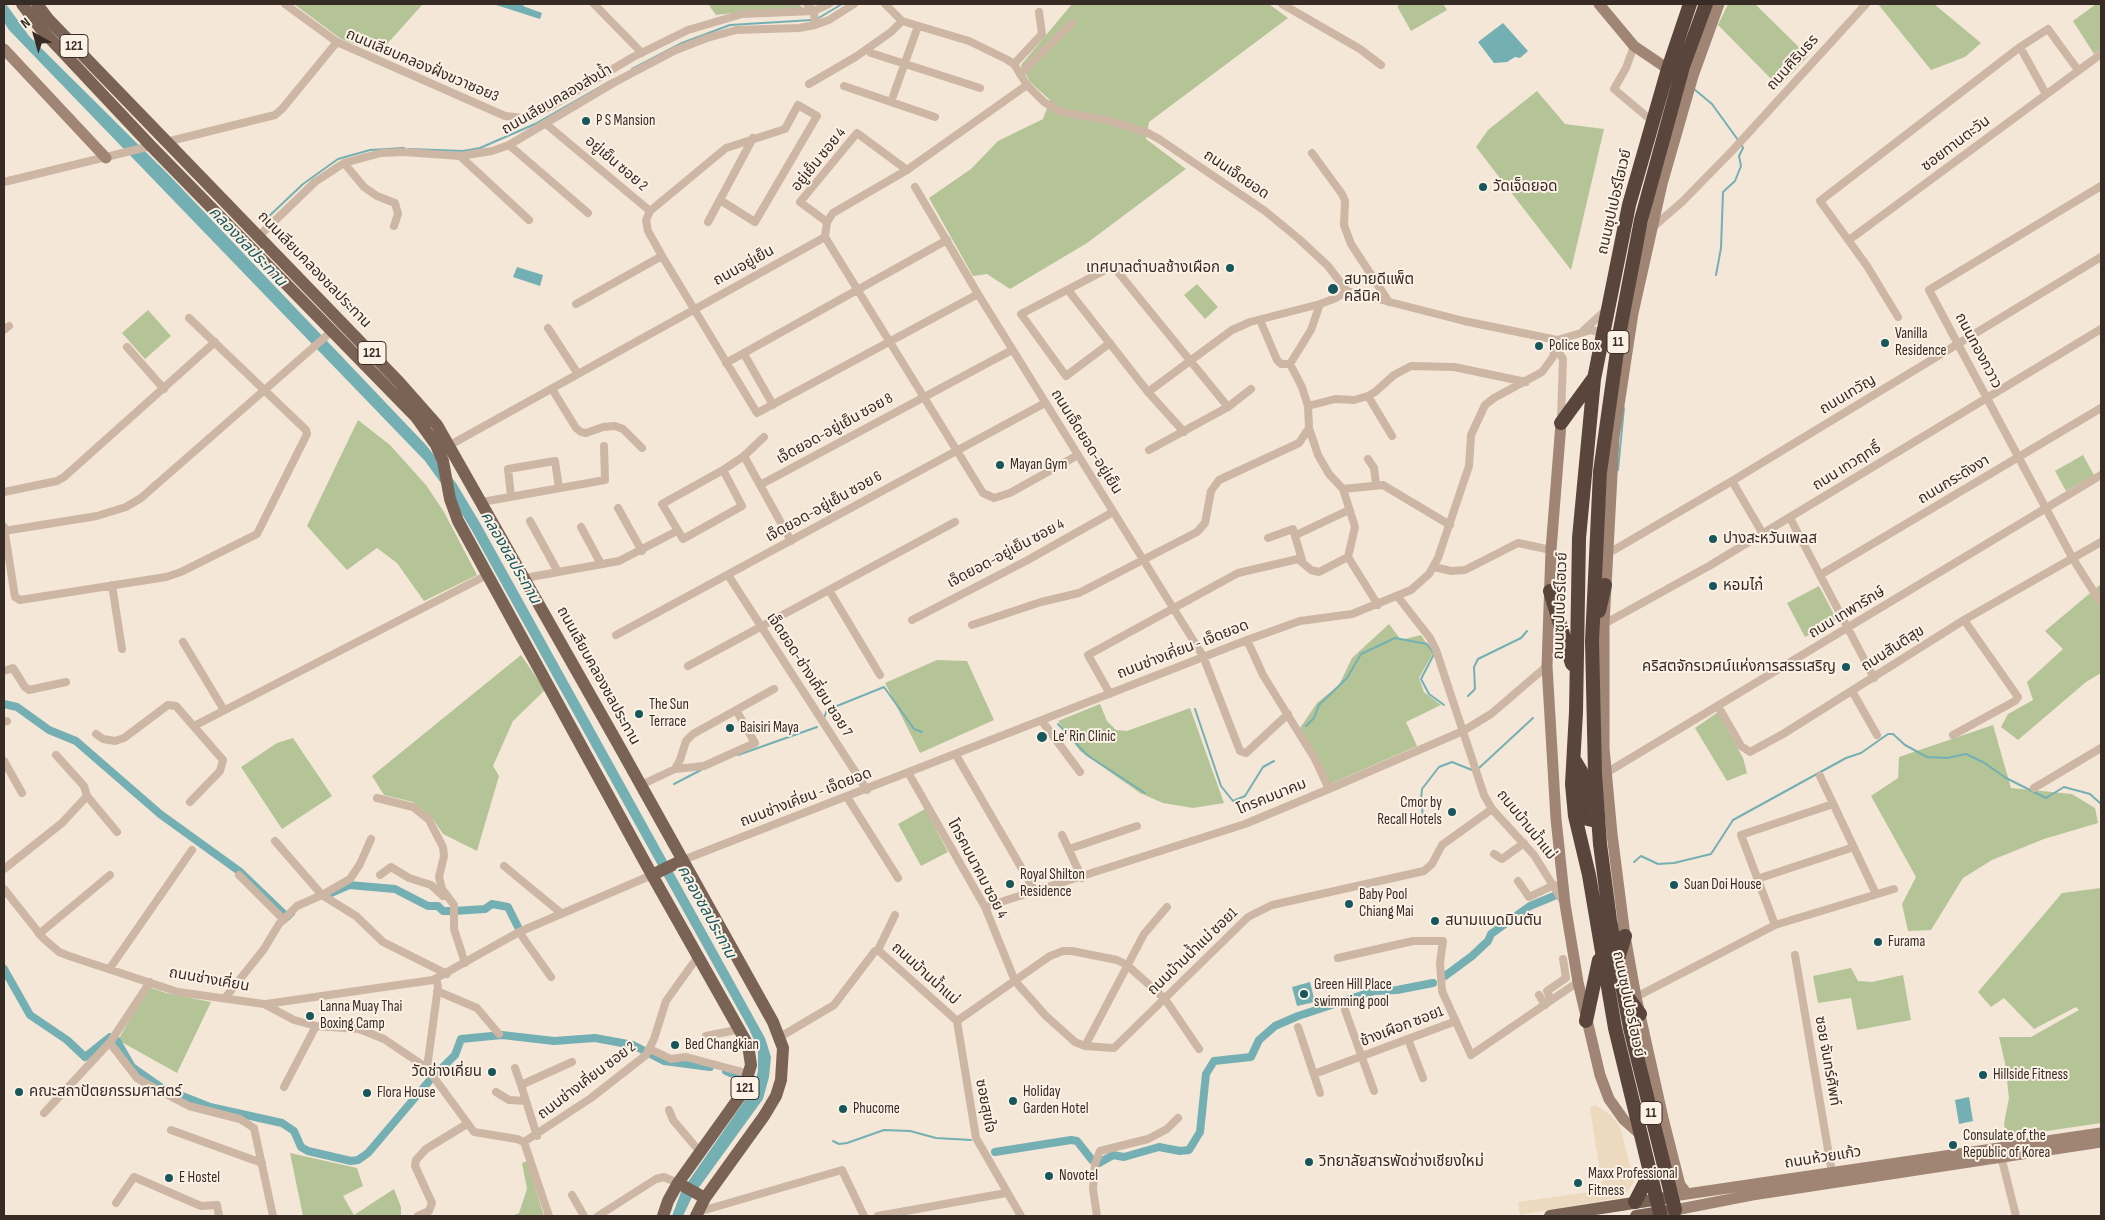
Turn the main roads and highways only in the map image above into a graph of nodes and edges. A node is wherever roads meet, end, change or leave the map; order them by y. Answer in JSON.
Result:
{"nodes":[{"id":1,"x":22,"y":4,"type":"edge"},
{"id":2,"x":37,"y":4,"type":"edge"},
{"id":3,"x":1599,"y":4,"type":"edge"},
{"id":4,"x":1690,"y":4,"type":"edge"},
{"id":5,"x":1706,"y":4,"type":"edge"},
{"id":6,"x":1719,"y":4,"type":"edge"},
{"id":7,"x":4,"y":49,"type":"edge"},
{"id":8,"x":1668,"y":68,"type":"junction"},
{"id":9,"x":147,"y":122,"type":"junction"},
{"id":10,"x":136,"y":130,"type":"junction"},
{"id":11,"x":170,"y":146,"type":"junction"},
{"id":12,"x":109,"y":157,"type":"road end"},
{"id":13,"x":190,"y":187,"type":"junction"},
{"id":14,"x":1594,"y":379,"type":"junction"},
{"id":15,"x":1561,"y":423,"type":"joint"},
{"id":16,"x":445,"y":449,"type":"junction"},
{"id":17,"x":1605,"y":585,"type":"junction"},
{"id":18,"x":1550,"y":591,"type":"junction"},
{"id":19,"x":1592,"y":641,"type":"junction"},
{"id":20,"x":1575,"y":677,"type":"junction"},
{"id":21,"x":1573,"y":759,"type":"junction"},
{"id":22,"x":1598,"y":815,"type":"junction"},
{"id":23,"x":683,"y":860,"type":"junction"},
{"id":24,"x":652,"y":875,"type":"junction"},
{"id":25,"x":1625,"y":936,"type":"junction"},
{"id":26,"x":1600,"y":954,"type":"junction"},
{"id":27,"x":1617,"y":964,"type":"junction"},
{"id":28,"x":1622,"y":990,"type":"junction"},
{"id":29,"x":1640,"y":1014,"type":"junction"},
{"id":30,"x":1586,"y":1021,"type":"junction"},
{"id":31,"x":2101,"y":1133,"type":"edge"},
{"id":32,"x":1641,"y":1136,"type":"junction"},
{"id":33,"x":2101,"y":1142,"type":"edge"},
{"id":34,"x":1650,"y":1173,"type":"junction"},
{"id":35,"x":678,"y":1183,"type":"junction"},
{"id":36,"x":1688,"y":1194,"type":"junction"},
{"id":37,"x":705,"y":1198,"type":"junction"},
{"id":38,"x":1676,"y":1210,"type":"edge"},
{"id":39,"x":1649,"y":1211,"type":"edge"},
{"id":40,"x":697,"y":1214,"type":"edge"},
{"id":41,"x":662,"y":1216,"type":"edge"},
{"id":42,"x":1550,"y":1216,"type":"edge"}],
"edges":[{"from":1,"to":10,"type":"main road","name":"ถนนเลียบคลองชลประทาน","number":"121"},
{"from":2,"to":9,"type":"main road","name":"ถนนเลียบคลองชลประทาน","number":"121"},
{"from":3,"to":8,"type":"main road"},
{"from":4,"to":8,"type":"highway","name":"ถนนซุปเปอร์ไฮเวย์","number":"11"},
{"from":5,"to":19,"type":"highway","name":"ถนนซุปเปอร์ไฮเวย์","number":"11"},
{"from":6,"to":17,"type":"main road"},
{"from":7,"to":12,"type":"main road"},
{"from":8,"to":14,"type":"highway","name":"ถนนซุปเปอร์ไฮเวย์","number":"11"},
{"from":9,"to":10,"type":"main road"},
{"from":9,"to":11,"type":"main road","name":"ถนนเลียบคลองชลประทาน","number":"121"},
{"from":10,"to":13,"type":"main road","name":"ถนนเลียบคลองชลประทาน","number":"121"},
{"from":11,"to":13,"type":"main road"},
{"from":11,"to":16,"type":"main road","name":"ถนนเลียบคลองชลประทาน","number":"121"},
{"from":13,"to":16,"type":"main road","name":"ถนนเลียบคลองชลประทาน","number":"121"},
{"from":14,"to":15,"type":"highway"},
{"from":14,"to":20,"type":"highway","name":"ถนนซุปเปอร์ไฮเวย์","number":"11"},
{"from":15,"to":18,"type":"main road"},
{"from":16,"to":23,"type":"main road","name":"ถนนเลียบคลองชลประทาน","number":"121"},
{"from":16,"to":24,"type":"main road","name":"ถนนเลียบคลองชลประทาน","number":"121"},
{"from":17,"to":19,"type":"highway"},
{"from":17,"to":25,"type":"main road"},
{"from":18,"to":20,"type":"highway"},
{"from":18,"to":30,"type":"main road"},
{"from":19,"to":22,"type":"highway","name":"ถนนซุปเปอร์ไฮเวย์","number":"11"},
{"from":20,"to":21,"type":"highway","name":"ถนนซุปเปอร์ไฮเวย์","number":"11"},
{"from":21,"to":22,"type":"highway"},
{"from":21,"to":26,"type":"highway","name":"ถนนซุปเปอร์ไฮเวย์","number":"11"},
{"from":22,"to":27,"type":"highway","name":"ถนนซุปเปอร์ไฮเวย์","number":"11"},
{"from":23,"to":24,"type":"main road"},
{"from":23,"to":37,"type":"main road","name":"ถนนเลียบคลองชลประทาน","number":"121"},
{"from":24,"to":35,"type":"main road","name":"ถนนเลียบคลองชลประทาน","number":"121"},
{"from":25,"to":27,"type":"highway"},
{"from":25,"to":29,"type":"main road"},
{"from":26,"to":30,"type":"highway"},
{"from":26,"to":32,"type":"highway","name":"ถนนซุปเปอร์ไฮเวย์","number":"11"},
{"from":27,"to":28,"type":"highway","name":"ถนนซุปเปอร์ไฮเวย์","number":"11"},
{"from":28,"to":29,"type":"highway"},
{"from":28,"to":38,"type":"highway","name":"ถนนซุปเปอร์ไฮเวย์","number":"11"},
{"from":29,"to":36,"type":"main road"},
{"from":30,"to":32,"type":"main road"},
{"from":31,"to":36,"type":"main road","name":"ถนนห้วยแก้ว"},
{"from":32,"to":34,"type":"highway","name":"ถนนซุปเปอร์ไฮเวย์","number":"11"},
{"from":33,"to":38,"type":"main road","name":"ถนนห้วยแก้ว"},
{"from":34,"to":39,"type":"highway","name":"ถนนซุปเปอร์ไฮเวย์","number":"11"},
{"from":34,"to":39,"type":"highway"},
{"from":35,"to":37,"type":"main road"},
{"from":35,"to":41,"type":"main road","name":"ถนนเลียบคลองชลประทาน","number":"121"},
{"from":36,"to":38,"type":"main road","name":"ถนนห้วยแก้ว"},
{"from":37,"to":40,"type":"main road","name":"ถนนเลียบคลองชลประทาน","number":"121"},
{"from":38,"to":39,"type":"main road","name":"ถนนห้วยแก้ว"},
{"from":39,"to":42,"type":"main road","name":"ถนนห้วยแก้ว"}]}
